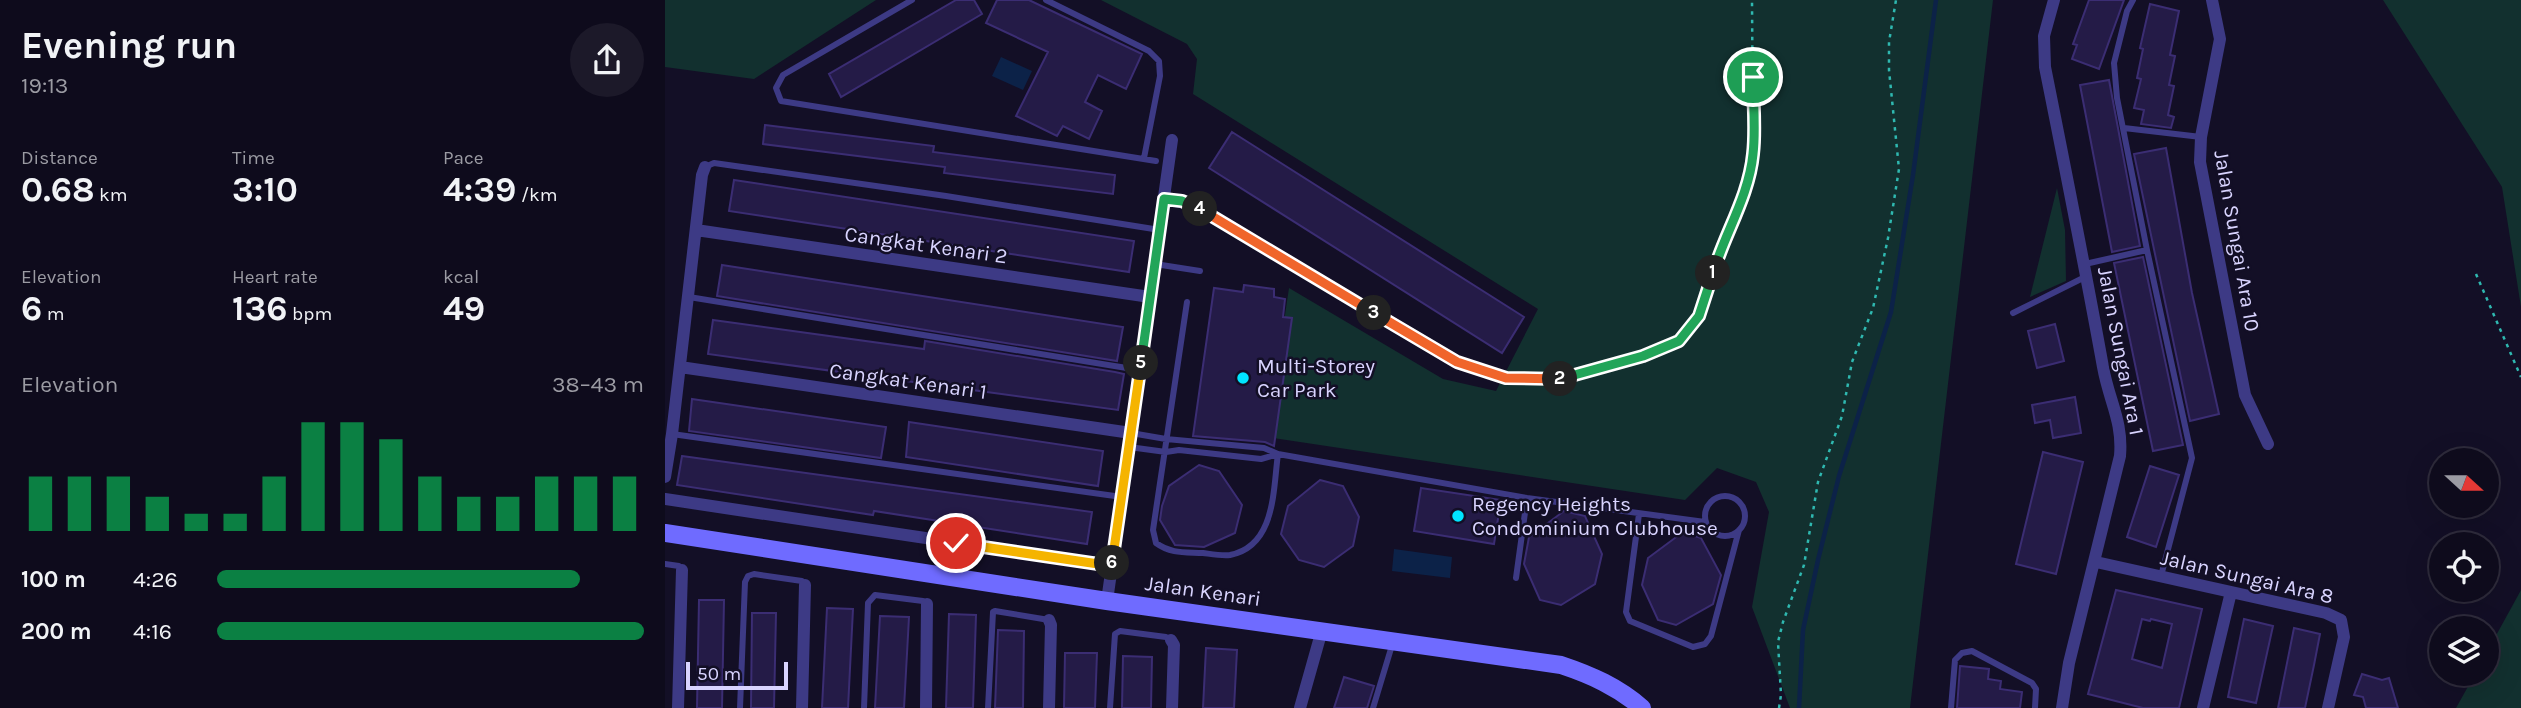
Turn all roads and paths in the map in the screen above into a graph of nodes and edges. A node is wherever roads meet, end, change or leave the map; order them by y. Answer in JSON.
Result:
{"nodes":[{"id":1,"x":912,"y":0,"type":"edge"},
{"id":2,"x":1046,"y":0,"type":"edge"},
{"id":3,"x":1752,"y":0,"type":"edge"},
{"id":4,"x":1896,"y":0,"type":"edge"},
{"id":5,"x":2054,"y":0,"type":"edge"},
{"id":6,"x":2133,"y":0,"type":"edge"},
{"id":7,"x":2212,"y":0,"type":"edge"},
{"id":8,"x":2124,"y":128,"type":"junction"},
{"id":9,"x":2201,"y":137,"type":"junction"},
{"id":10,"x":1172,"y":140,"type":"dead end"},
{"id":11,"x":1157,"y":161,"type":"junction"},
{"id":12,"x":705,"y":166,"type":"joint"},
{"id":13,"x":1164,"y":199,"type":"junction"},
{"id":14,"x":696,"y":230,"type":"junction"},
{"id":15,"x":1160,"y":230,"type":"junction"},
{"id":16,"x":2147,"y":250,"type":"junction"},
{"id":17,"x":1155,"y":264,"type":"junction"},
{"id":18,"x":2086,"y":270,"type":"junction"},
{"id":19,"x":1200,"y":271,"type":"dead end"},
{"id":20,"x":2476,"y":274,"type":"dead end"},
{"id":21,"x":689,"y":297,"type":"junction"},
{"id":22,"x":1150,"y":297,"type":"junction"},
{"id":23,"x":1187,"y":302,"type":"dead end"},
{"id":24,"x":2013,"y":313,"type":"dead end"},
{"id":25,"x":680,"y":368,"type":"junction"},
{"id":26,"x":1140,"y":370,"type":"junction"},
{"id":27,"x":2521,"y":377,"type":"edge"},
{"id":28,"x":1506,"y":378,"type":"joint"},
{"id":29,"x":672,"y":433,"type":"junction"},
{"id":30,"x":1131,"y":433,"type":"junction"},
{"id":31,"x":1166,"y":439,"type":"junction"},
{"id":32,"x":2268,"y":444,"type":"dead end"},
{"id":33,"x":1129,"y":447,"type":"junction"},
{"id":34,"x":1164,"y":452,"type":"junction"},
{"id":35,"x":1278,"y":454,"type":"junction"},
{"id":36,"x":665,"y":477,"type":"edge"},
{"id":37,"x":1122,"y":497,"type":"junction"},
{"id":38,"x":1527,"y":498,"type":"junction"},
{"id":39,"x":665,"y":499,"type":"edge"},
{"id":40,"x":1639,"y":514,"type":"junction"},
{"id":41,"x":1705,"y":522,"type":"junction"},
{"id":42,"x":1739,"y":530,"type":"junction"},
{"id":43,"x":665,"y":533,"type":"edge"},
{"id":44,"x":2096,"y":562,"type":"junction"},
{"id":45,"x":665,"y":564,"type":"edge"},
{"id":46,"x":1112,"y":566,"type":"junction"},
{"id":47,"x":682,"y":570,"type":"joint"},
{"id":48,"x":2161,"y":576,"type":"junction"},
{"id":49,"x":1516,"y":578,"type":"dead end"},
{"id":50,"x":805,"y":585,"type":"joint"},
{"id":51,"x":2231,"y":592,"type":"junction"},
{"id":52,"x":1107,"y":601,"type":"junction"},
{"id":53,"x":927,"y":604,"type":"joint"},
{"id":54,"x":1049,"y":620,"type":"joint"},
{"id":55,"x":1322,"y":630,"type":"junction"},
{"id":56,"x":1171,"y":640,"type":"joint"},
{"id":57,"x":1394,"y":641,"type":"junction"},
{"id":58,"x":678,"y":708,"type":"edge"},
{"id":59,"x":740,"y":708,"type":"edge"},
{"id":60,"x":802,"y":708,"type":"edge"},
{"id":61,"x":864,"y":708,"type":"edge"},
{"id":62,"x":926,"y":708,"type":"edge"},
{"id":63,"x":988,"y":708,"type":"edge"},
{"id":64,"x":1049,"y":708,"type":"edge"},
{"id":65,"x":1110,"y":708,"type":"edge"},
{"id":66,"x":1172,"y":708,"type":"edge"},
{"id":67,"x":1300,"y":708,"type":"edge"},
{"id":68,"x":1373,"y":708,"type":"edge"},
{"id":69,"x":1642,"y":708,"type":"edge"},
{"id":70,"x":1779,"y":708,"type":"edge"},
{"id":71,"x":1951,"y":708,"type":"edge"},
{"id":72,"x":2035,"y":708,"type":"edge"},
{"id":73,"x":2062,"y":708,"type":"edge"},
{"id":74,"x":2203,"y":708,"type":"edge"},
{"id":75,"x":2328,"y":708,"type":"edge"}],
"edges":[{"from":1,"to":11,"type":"lane"},
{"from":2,"to":11,"type":"lane"},
{"from":3,"to":28,"type":"path"},
{"from":4,"to":70,"type":"path"},
{"from":5,"to":18,"type":"street","name":"Jalan Sungai Ara 1"},
{"from":6,"to":8,"type":"lane"},
{"from":7,"to":9,"type":"street","name":"Jalan Sungai Ara 10"},
{"from":8,"to":9,"type":"lane"},
{"from":8,"to":16,"type":"lane"},
{"from":9,"to":32,"type":"street","name":"Jalan Sungai Ara 10"},
{"from":10,"to":11,"type":"street"},
{"from":11,"to":13,"type":"street"},
{"from":12,"to":14,"type":"street"},
{"from":12,"to":15,"type":"lane"},
{"from":13,"to":15,"type":"street"},
{"from":13,"to":28,"type":"street"},
{"from":14,"to":21,"type":"street"},
{"from":14,"to":22,"type":"street","name":"Cangkat Kenari 2"},
{"from":15,"to":17,"type":"street"},
{"from":16,"to":18,"type":"lane"},
{"from":16,"to":48,"type":"lane"},
{"from":17,"to":19,"type":"lane"},
{"from":17,"to":22,"type":"street"},
{"from":18,"to":24,"type":"lane"},
{"from":18,"to":44,"type":"street","name":"Jalan Sungai Ara 1"},
{"from":20,"to":27,"type":"path"},
{"from":21,"to":25,"type":"street"},
{"from":21,"to":26,"type":"lane"},
{"from":22,"to":26,"type":"street"},
{"from":23,"to":31,"type":"lane"},
{"from":25,"to":29,"type":"street"},
{"from":25,"to":30,"type":"street","name":"Cangkat Kenari 1"},
{"from":26,"to":30,"type":"street"},
{"from":29,"to":36,"type":"street"},
{"from":29,"to":37,"type":"lane"},
{"from":30,"to":31,"type":"lane"},
{"from":30,"to":33,"type":"street"},
{"from":31,"to":34,"type":"lane"},
{"from":31,"to":35,"type":"lane"},
{"from":33,"to":34,"type":"lane"},
{"from":33,"to":37,"type":"street"},
{"from":34,"to":35,"type":"lane"},
{"from":34,"to":35,"type":"lane"},
{"from":35,"to":38,"type":"lane"},
{"from":37,"to":46,"type":"street"},
{"from":38,"to":40,"type":"lane"},
{"from":38,"to":49,"type":"lane"},
{"from":39,"to":46,"type":"street"},
{"from":40,"to":41,"type":"lane"},
{"from":40,"to":42,"type":"lane"},
{"from":41,"to":42,"type":"lane"},
{"from":41,"to":42,"type":"lane"},
{"from":43,"to":52,"type":"street","name":"Jalan Kenari"},
{"from":44,"to":48,"type":"street","name":"Jalan Sungai Ara 8"},
{"from":44,"to":73,"type":"street","name":"Jalan Sungai Ara 1"},
{"from":45,"to":47,"type":"lane"},
{"from":46,"to":52,"type":"street"},
{"from":47,"to":58,"type":"street"},
{"from":48,"to":51,"type":"street","name":"Jalan Sungai Ara 8"},
{"from":50,"to":59,"type":"lane"},
{"from":50,"to":60,"type":"street"},
{"from":51,"to":74,"type":"street"},
{"from":51,"to":75,"type":"street","name":"Jalan Sungai Ara 8"},
{"from":52,"to":55,"type":"street","name":"Jalan Kenari"},
{"from":53,"to":61,"type":"lane"},
{"from":53,"to":62,"type":"street"},
{"from":54,"to":63,"type":"lane"},
{"from":54,"to":64,"type":"street"},
{"from":55,"to":57,"type":"street","name":"Jalan Kenari"},
{"from":55,"to":67,"type":"street"},
{"from":56,"to":65,"type":"lane"},
{"from":56,"to":66,"type":"street"},
{"from":57,"to":68,"type":"lane"},
{"from":57,"to":69,"type":"street","name":"Jalan Kenari"},
{"from":71,"to":72,"type":"lane"}]}
